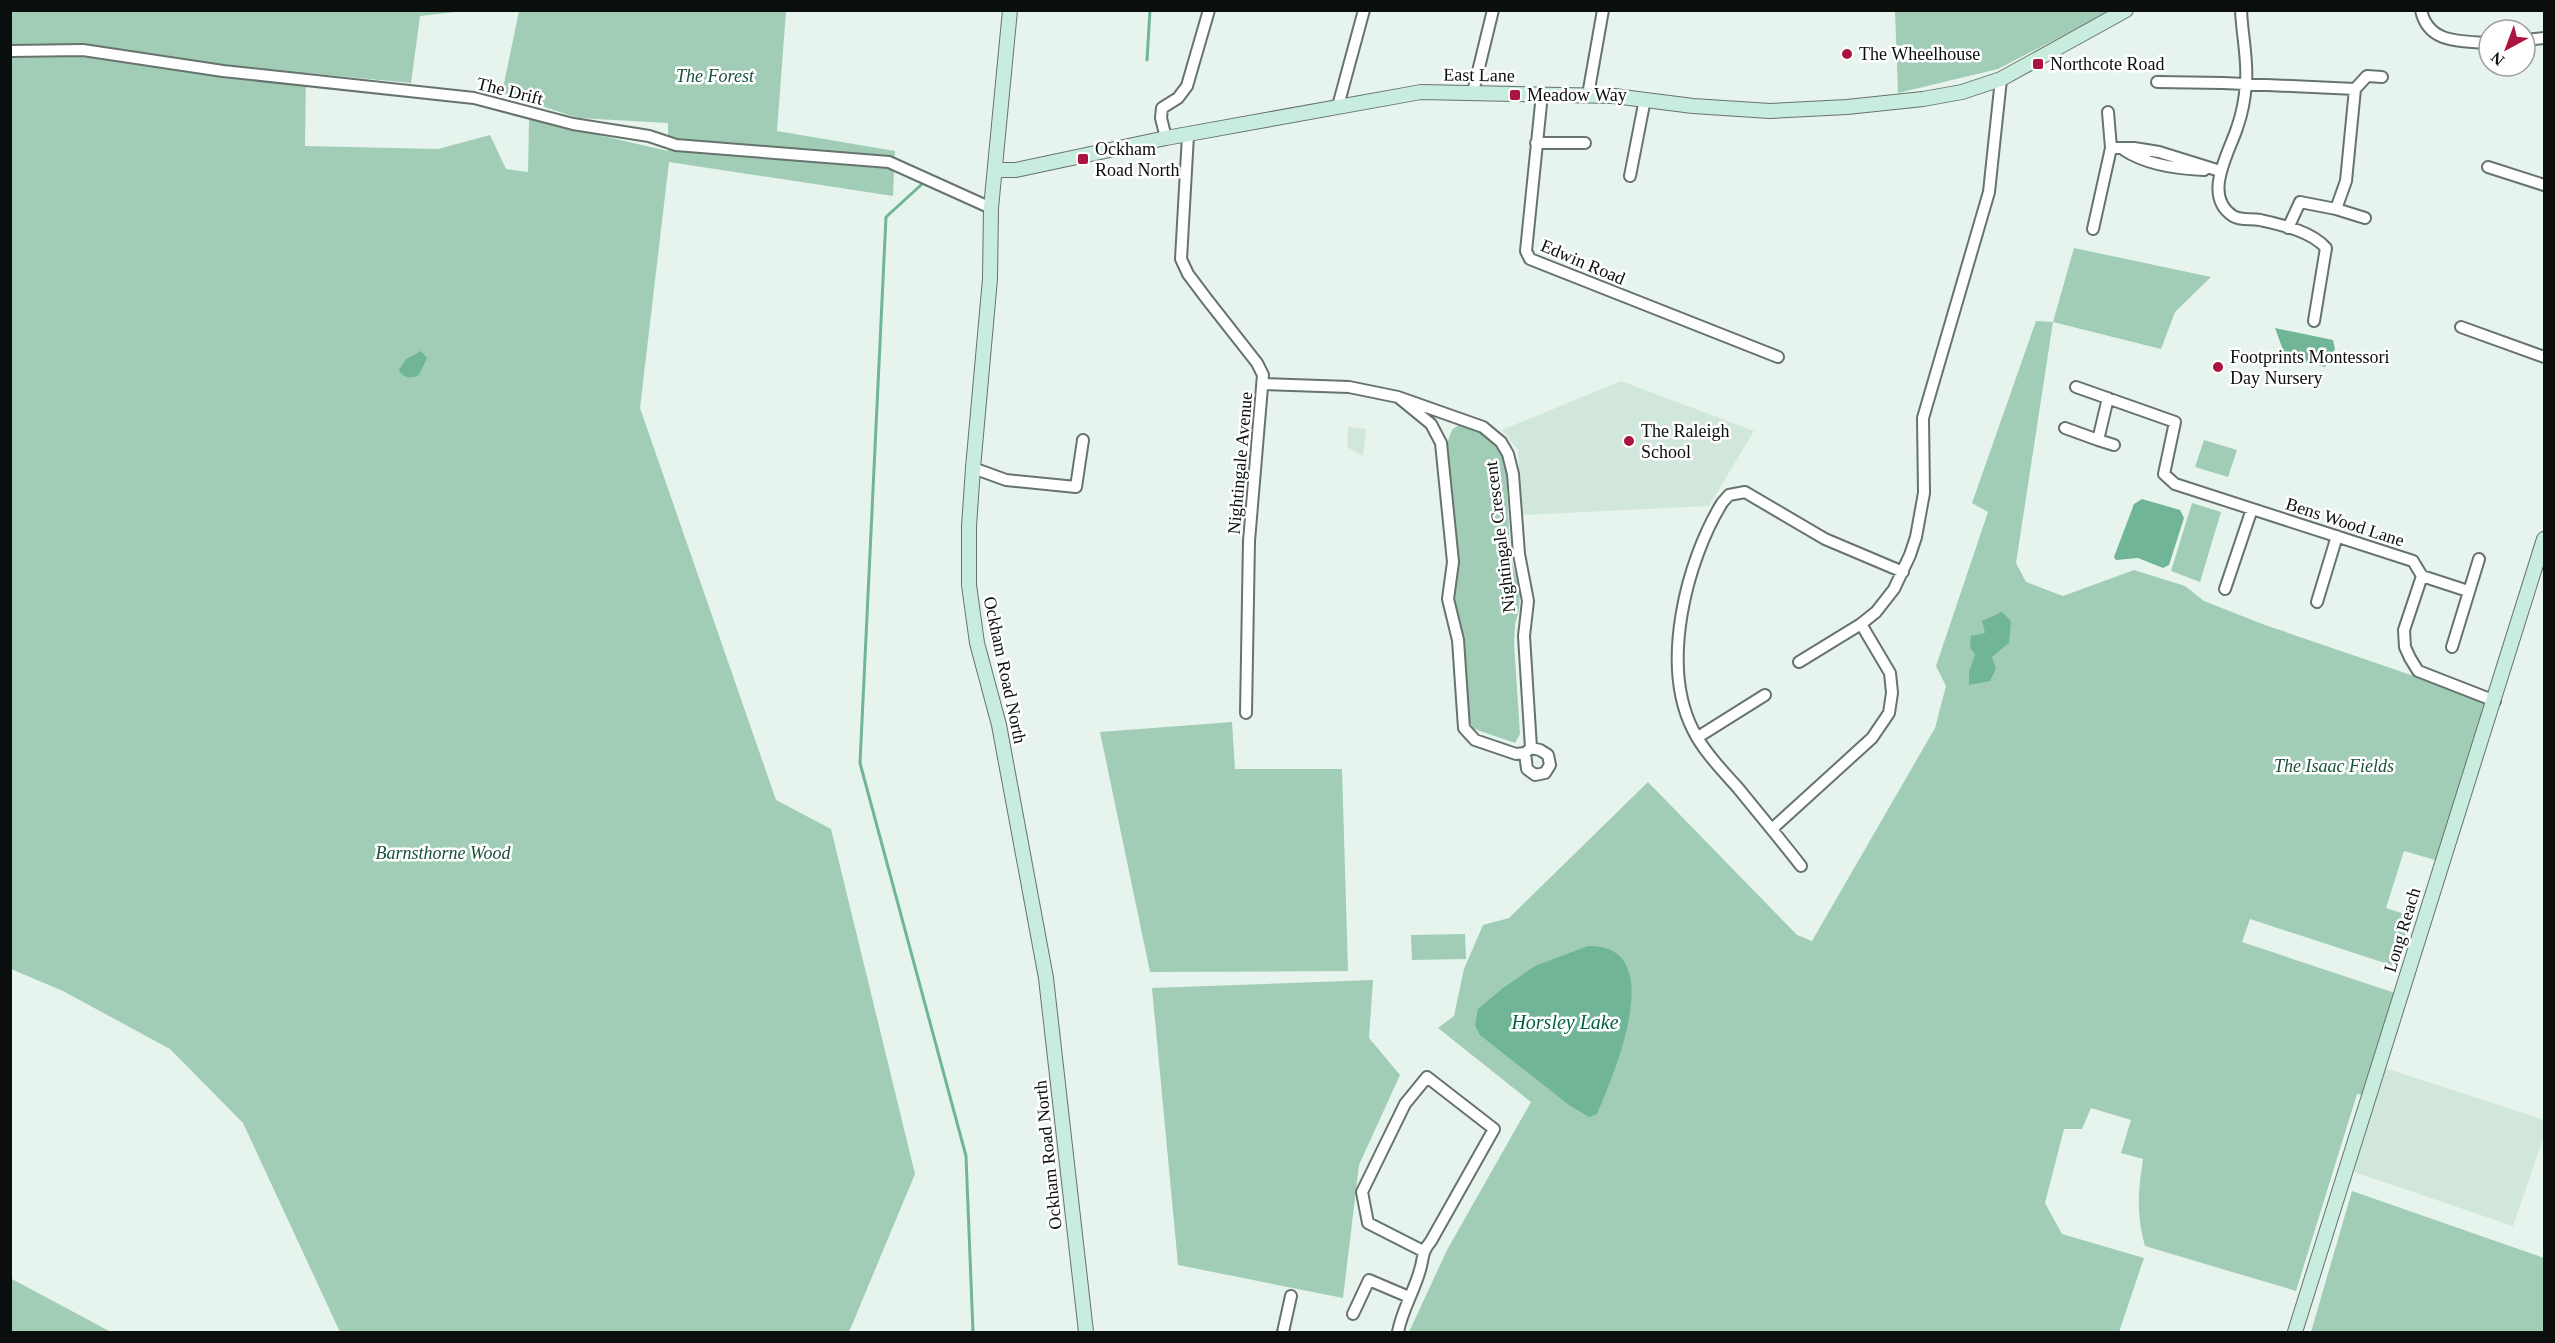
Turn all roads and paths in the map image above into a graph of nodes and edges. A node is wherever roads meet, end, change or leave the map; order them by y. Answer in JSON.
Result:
{"nodes":[{"id":1,"x":1010,"y":10,"type":"edge"},
{"id":2,"x":1209,"y":10,"type":"edge"},
{"id":3,"x":1364,"y":10,"type":"edge"},
{"id":4,"x":1493,"y":10,"type":"edge"},
{"id":5,"x":1603,"y":10,"type":"edge"},
{"id":6,"x":2126,"y":10,"type":"edge"},
{"id":7,"x":2241,"y":10,"type":"edge"},
{"id":8,"x":2421,"y":10,"type":"edge"},
{"id":9,"x":2477,"y":42,"type":"edge"},
{"id":10,"x":10,"y":51,"type":"edge"},
{"id":11,"x":2382,"y":77,"type":"dead end"},
{"id":12,"x":2001,"y":79,"type":"junction"},
{"id":13,"x":2157,"y":82,"type":"dead end"},
{"id":14,"x":2246,"y":84,"type":"junction"},
{"id":15,"x":2355,"y":88,"type":"junction"},
{"id":16,"x":1473,"y":92,"type":"junction"},
{"id":17,"x":1542,"y":94,"type":"junction"},
{"id":18,"x":1588,"y":95,"type":"junction"},
{"id":19,"x":1645,"y":99,"type":"junction"},
{"id":20,"x":1338,"y":106,"type":"junction"},
{"id":21,"x":2108,"y":112,"type":"dead end"},
{"id":22,"x":1188,"y":135,"type":"junction"},
{"id":23,"x":1166,"y":138,"type":"junction"},
{"id":24,"x":1536,"y":143,"type":"junction"},
{"id":25,"x":1585,"y":143,"type":"dead end"},
{"id":26,"x":2111,"y":148,"type":"junction"},
{"id":27,"x":2488,"y":167,"type":"dead end"},
{"id":28,"x":996,"y":170,"type":"junction"},
{"id":29,"x":2220,"y":171,"type":"junction"},
{"id":30,"x":1630,"y":176,"type":"dead end"},
{"id":31,"x":2544,"y":185,"type":"edge"},
{"id":32,"x":992,"y":208,"type":"junction"},
{"id":33,"x":2336,"y":208,"type":"junction"},
{"id":34,"x":2365,"y":218,"type":"dead end"},
{"id":35,"x":2288,"y":228,"type":"junction"},
{"id":36,"x":2093,"y":229,"type":"dead end"},
{"id":37,"x":2314,"y":321,"type":"dead end"},
{"id":38,"x":2461,"y":327,"type":"dead end"},
{"id":39,"x":1778,"y":357,"type":"dead end"},
{"id":40,"x":2544,"y":357,"type":"edge"},
{"id":41,"x":1263,"y":384,"type":"junction"},
{"id":42,"x":2076,"y":387,"type":"dead end"},
{"id":43,"x":1398,"y":398,"type":"junction"},
{"id":44,"x":2108,"y":398,"type":"junction"},
{"id":45,"x":1460,"y":419,"type":"junction"},
{"id":46,"x":2065,"y":428,"type":"dead end"},
{"id":47,"x":1083,"y":440,"type":"dead end"},
{"id":48,"x":2098,"y":440,"type":"junction"},
{"id":49,"x":1442,"y":443,"type":"junction"},
{"id":50,"x":2114,"y":445,"type":"dead end"},
{"id":51,"x":972,"y":468,"type":"junction"},
{"id":52,"x":2252,"y":509,"type":"junction"},
{"id":53,"x":2337,"y":536,"type":"junction"},
{"id":54,"x":2544,"y":539,"type":"edge"},
{"id":55,"x":2479,"y":559,"type":"dead end"},
{"id":56,"x":1903,"y":572,"type":"junction"},
{"id":57,"x":2422,"y":576,"type":"junction"},
{"id":58,"x":2225,"y":589,"type":"dead end"},
{"id":59,"x":2468,"y":591,"type":"junction"},
{"id":60,"x":2317,"y":602,"type":"dead end"},
{"id":61,"x":1860,"y":624,"type":"junction"},
{"id":62,"x":2452,"y":647,"type":"dead end"},
{"id":63,"x":1799,"y":662,"type":"dead end"},
{"id":64,"x":1765,"y":696,"type":"dead end"},
{"id":65,"x":2494,"y":701,"type":"junction"},
{"id":66,"x":1246,"y":713,"type":"dead end"},
{"id":67,"x":1698,"y":737,"type":"junction"},
{"id":68,"x":1772,"y":829,"type":"junction"},
{"id":69,"x":1801,"y":866,"type":"dead end"},
{"id":70,"x":1423,"y":1251,"type":"junction"},
{"id":71,"x":1291,"y":1296,"type":"dead end"},
{"id":72,"x":1409,"y":1297,"type":"junction"},
{"id":73,"x":1353,"y":1314,"type":"dead end"},
{"id":74,"x":1086,"y":1332,"type":"edge"},
{"id":75,"x":1284,"y":1332,"type":"edge"},
{"id":76,"x":1398,"y":1332,"type":"edge"},
{"id":77,"x":2295,"y":1332,"type":"edge"}],
"edges":[{"from":1,"to":28,"type":"street","name":"Ockham Road North"},
{"from":2,"to":23,"type":"street"},
{"from":3,"to":20,"type":"street"},
{"from":4,"to":16,"type":"street"},
{"from":5,"to":18,"type":"street"},
{"from":6,"to":12,"type":"street","name":"East Lane"},
{"from":7,"to":14,"type":"street"},
{"from":8,"to":9,"type":"street"},
{"from":10,"to":32,"type":"street","name":"The Drift"},
{"from":11,"to":15,"type":"street"},
{"from":12,"to":19,"type":"street","name":"East Lane"},
{"from":12,"to":56,"type":"street"},
{"from":13,"to":14,"type":"street"},
{"from":14,"to":15,"type":"street"},
{"from":14,"to":29,"type":"street"},
{"from":15,"to":33,"type":"street"},
{"from":16,"to":17,"type":"street","name":"East Lane"},
{"from":16,"to":20,"type":"street","name":"East Lane"},
{"from":17,"to":18,"type":"street","name":"East Lane"},
{"from":17,"to":24,"type":"street","name":"Edwin Road"},
{"from":18,"to":19,"type":"street","name":"East Lane"},
{"from":19,"to":30,"type":"street"},
{"from":20,"to":22,"type":"street","name":"East Lane"},
{"from":21,"to":26,"type":"street"},
{"from":22,"to":23,"type":"street","name":"East Lane"},
{"from":22,"to":41,"type":"street","name":"Nightingale Avenue"},
{"from":23,"to":28,"type":"street","name":"East Lane"},
{"from":24,"to":25,"type":"street"},
{"from":24,"to":39,"type":"street","name":"Edwin Road"},
{"from":26,"to":29,"type":"street"},
{"from":26,"to":36,"type":"street"},
{"from":27,"to":31,"type":"street"},
{"from":28,"to":32,"type":"street","name":"Ockham Road North"},
{"from":29,"to":35,"type":"street"},
{"from":32,"to":51,"type":"street","name":"Ockham Road North"},
{"from":33,"to":34,"type":"street"},
{"from":33,"to":35,"type":"street"},
{"from":35,"to":37,"type":"street"},
{"from":38,"to":40,"type":"street"},
{"from":41,"to":43,"type":"street","name":"Nightingale Crescent"},
{"from":41,"to":66,"type":"street","name":"Nightingale Avenue"},
{"from":42,"to":44,"type":"street"},
{"from":43,"to":45,"type":"street","name":"Nightingale Crescent"},
{"from":43,"to":49,"type":"street","name":"Nightingale Crescent"},
{"from":44,"to":48,"type":"street"},
{"from":44,"to":52,"type":"street","name":"Bens Wood Lane"},
{"from":45,"to":49,"type":"street","name":"Nightingale Crescent"},
{"from":45,"to":49,"type":"street","name":"Nightingale Crescent"},
{"from":46,"to":48,"type":"street"},
{"from":47,"to":51,"type":"street"},
{"from":48,"to":50,"type":"street"},
{"from":51,"to":74,"type":"street","name":"Ockham Road North"},
{"from":52,"to":53,"type":"street","name":"Bens Wood Lane"},
{"from":52,"to":58,"type":"street"},
{"from":53,"to":57,"type":"street","name":"Bens Wood Lane"},
{"from":53,"to":60,"type":"street"},
{"from":54,"to":65,"type":"street","name":"Long Reach"},
{"from":55,"to":59,"type":"street"},
{"from":56,"to":61,"type":"street"},
{"from":56,"to":67,"type":"street"},
{"from":57,"to":59,"type":"street"},
{"from":57,"to":65,"type":"street"},
{"from":59,"to":62,"type":"street"},
{"from":61,"to":63,"type":"street"},
{"from":61,"to":68,"type":"street"},
{"from":64,"to":67,"type":"street"},
{"from":65,"to":77,"type":"street","name":"Long Reach"},
{"from":67,"to":68,"type":"street"},
{"from":68,"to":69,"type":"street"},
{"from":70,"to":70,"type":"street"},
{"from":70,"to":72,"type":"street"},
{"from":71,"to":75,"type":"street"},
{"from":72,"to":73,"type":"street"},
{"from":72,"to":76,"type":"street"}]}
